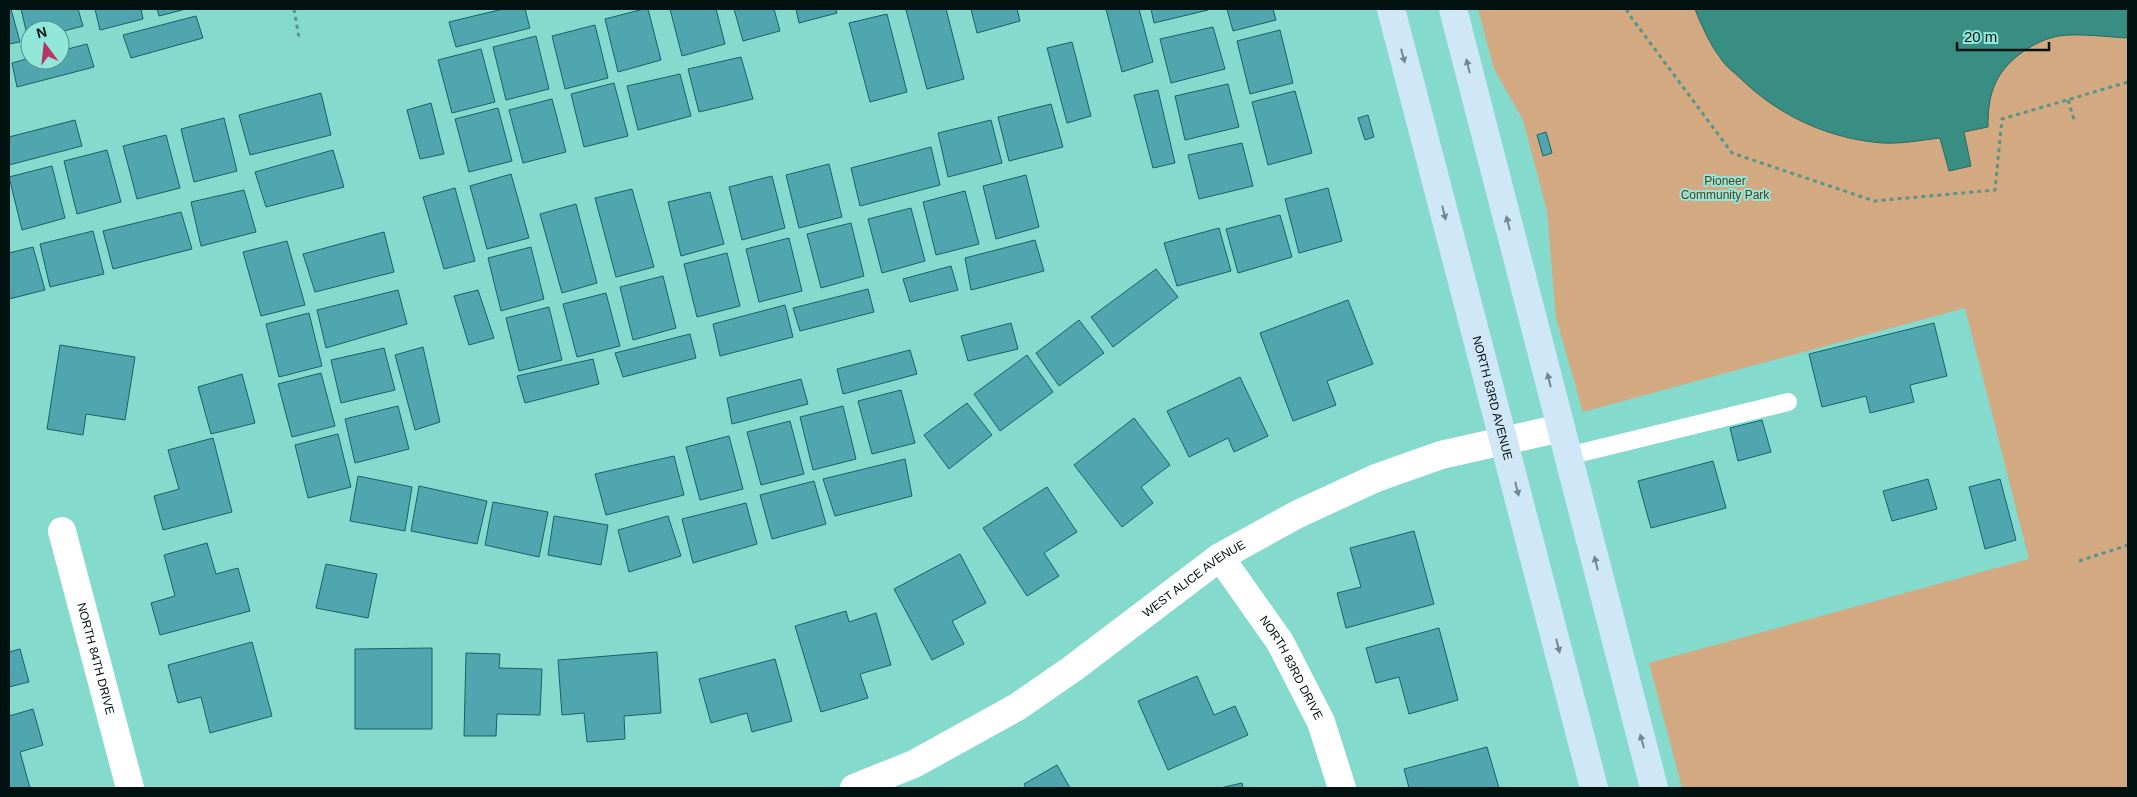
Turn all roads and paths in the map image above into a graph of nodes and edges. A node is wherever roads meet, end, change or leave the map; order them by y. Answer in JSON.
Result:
{"nodes":[{"id":1,"x":294,"y":9,"type":"edge"},
{"id":2,"x":1391,"y":9,"type":"edge"},
{"id":3,"x":1453,"y":9,"type":"edge"},
{"id":4,"x":1627,"y":9,"type":"edge"},
{"id":5,"x":299,"y":38,"type":"dead end"},
{"id":6,"x":2128,"y":82,"type":"edge"},
{"id":7,"x":2068,"y":100,"type":"junction"},
{"id":8,"x":2075,"y":123,"type":"dead end"},
{"id":9,"x":1788,"y":402,"type":"dead end"},
{"id":10,"x":1561,"y":428,"type":"junction"},
{"id":11,"x":1505,"y":442,"type":"junction"},
{"id":12,"x":1568,"y":456,"type":"junction"},
{"id":13,"x":62,"y":531,"type":"dead end"},
{"id":14,"x":2128,"y":545,"type":"edge"},
{"id":15,"x":1220,"y":557,"type":"junction"},
{"id":16,"x":2079,"y":562,"type":"dead end"},
{"id":17,"x":130,"y":788,"type":"edge"},
{"id":18,"x":854,"y":788,"type":"edge"},
{"id":19,"x":1342,"y":788,"type":"edge"},
{"id":20,"x":1594,"y":788,"type":"edge"},
{"id":21,"x":1654,"y":788,"type":"edge"}],
"edges":[{"from":1,"to":5,"type":"path"},
{"from":2,"to":11,"type":"main road","name":"NORTH 83RD AVENUE","one_way":true},
{"from":10,"to":3,"type":"main road","one_way":true},
{"from":4,"to":7,"type":"path"},
{"from":6,"to":7,"type":"path"},
{"from":7,"to":8,"type":"path"},
{"from":9,"to":12,"type":"lane"},
{"from":10,"to":11,"type":"street","name":"WEST ALICE AVENUE"},
{"from":10,"to":12,"type":"main road"},
{"from":11,"to":15,"type":"street","name":"WEST ALICE AVENUE"},
{"from":11,"to":20,"type":"main road","name":"NORTH 83RD AVENUE","one_way":true},
{"from":21,"to":12,"type":"main road","one_way":true},
{"from":13,"to":17,"type":"street","name":"NORTH 84TH DRIVE"},
{"from":14,"to":16,"type":"path"},
{"from":15,"to":18,"type":"street","name":"WEST ALICE AVENUE"},
{"from":15,"to":19,"type":"street","name":"NORTH 83RD DRIVE"}]}
